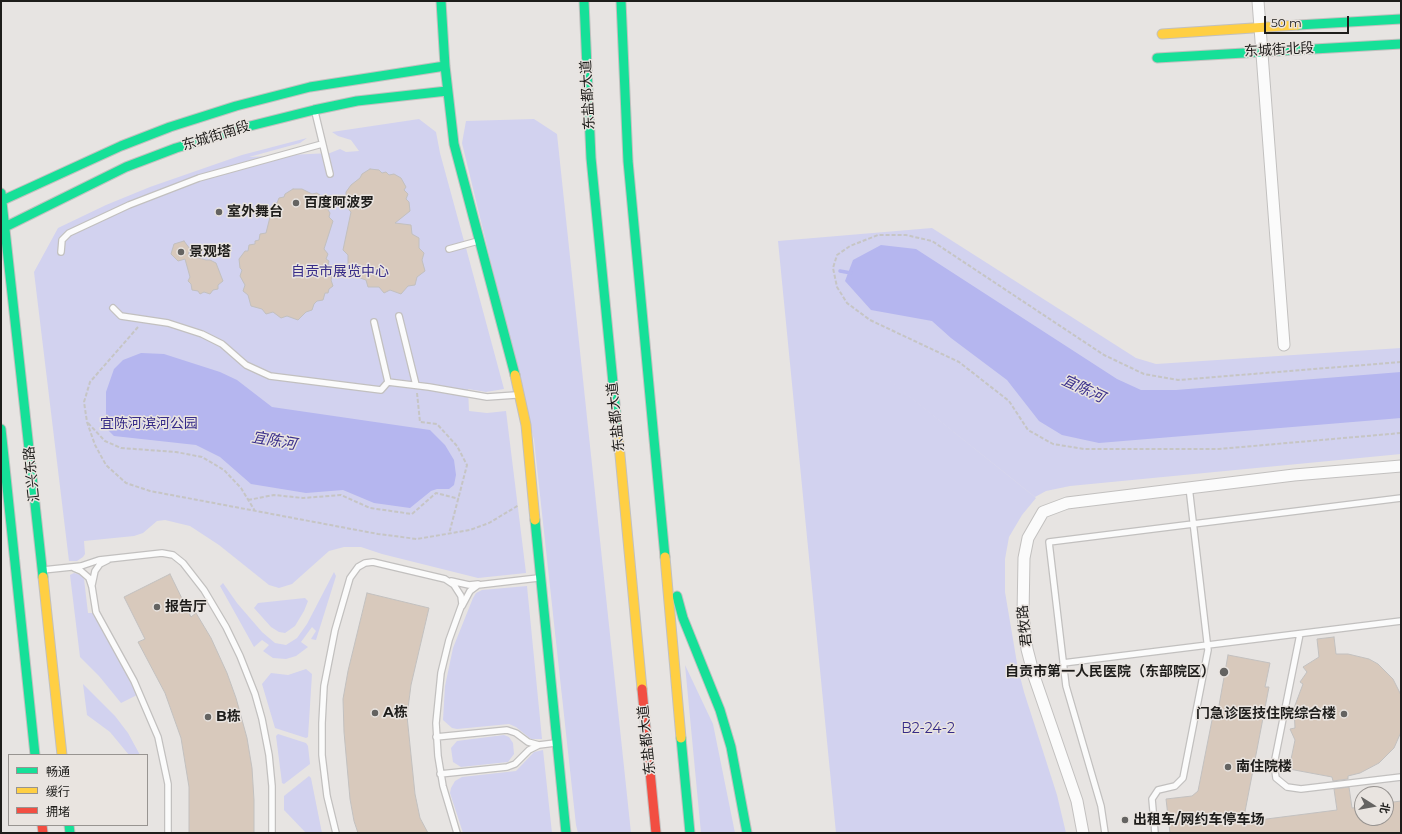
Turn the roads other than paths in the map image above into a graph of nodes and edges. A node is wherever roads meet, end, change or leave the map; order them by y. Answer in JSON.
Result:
{"nodes":[{"id":1,"x":441,"y":1,"type":"edge"},
{"id":2,"x":584,"y":1,"type":"edge"},
{"id":3,"x":621,"y":1,"type":"edge"},
{"id":4,"x":1258,"y":1,"type":"edge"},
{"id":5,"x":1401,"y":19,"type":"edge"},
{"id":6,"x":1260,"y":27,"type":"junction"},
{"id":7,"x":1162,"y":34,"type":"dead end"},
{"id":8,"x":1401,"y":44,"type":"edge"},
{"id":9,"x":1262,"y":51,"type":"junction"},
{"id":10,"x":1157,"y":58,"type":"dead end"},
{"id":11,"x":444,"y":66,"type":"junction"},
{"id":12,"x":447,"y":91,"type":"junction"},
{"id":13,"x":314,"y":110,"type":"junction"},
{"id":14,"x":322,"y":144,"type":"junction"},
{"id":15,"x":330,"y":174,"type":"dead end"},
{"id":16,"x":1,"y":198,"type":"edge"},
{"id":17,"x":3,"y":227,"type":"edge"},
{"id":18,"x":480,"y":241,"type":"junction"},
{"id":19,"x":449,"y":249,"type":"dead end"},
{"id":20,"x":61,"y":252,"type":"dead end"},
{"id":21,"x":113,"y":308,"type":"dead end"},
{"id":22,"x":399,"y":316,"type":"dead end"},
{"id":23,"x":374,"y":322,"type":"dead end"},
{"id":24,"x":1284,"y":345,"type":"dead end"},
{"id":25,"x":388,"y":382,"type":"junction"},
{"id":26,"x":416,"y":385,"type":"junction"},
{"id":27,"x":520,"y":394,"type":"junction"},
{"id":28,"x":1,"y":429,"type":"edge"},
{"id":29,"x":1401,"y":466,"type":"edge"},
{"id":30,"x":1189,"y":487,"type":"junction"},
{"id":31,"x":1401,"y":498,"type":"edge"},
{"id":32,"x":1193,"y":524,"type":"junction"},
{"id":33,"x":663,"y":542,"type":"junction"},
{"id":34,"x":110,"y":558,"type":"junction"},
{"id":35,"x":70,"y":568,"type":"junction"},
{"id":36,"x":42,"y":570,"type":"junction"},
{"id":37,"x":541,"y":578,"type":"junction"},
{"id":38,"x":445,"y":579,"type":"junction"},
{"id":39,"x":483,"y":584,"type":"junction"},
{"id":40,"x":92,"y":587,"type":"junction"},
{"id":41,"x":460,"y":610,"type":"junction"},
{"id":42,"x":1401,"y":621,"type":"edge"},
{"id":43,"x":1300,"y":634,"type":"junction"},
{"id":44,"x":1208,"y":645,"type":"junction"},
{"id":45,"x":1063,"y":663,"type":"junction"},
{"id":46,"x":436,"y":737,"type":"junction"},
{"id":47,"x":557,"y":743,"type":"junction"},
{"id":48,"x":539,"y":745,"type":"junction"},
{"id":49,"x":35,"y":754,"type":"edge"},
{"id":50,"x":62,"y":754,"type":"edge"},
{"id":51,"x":440,"y":774,"type":"junction"},
{"id":52,"x":1401,"y":777,"type":"edge"},
{"id":53,"x":168,"y":833,"type":"edge"},
{"id":54,"x":272,"y":833,"type":"edge"},
{"id":55,"x":336,"y":833,"type":"edge"},
{"id":56,"x":457,"y":833,"type":"edge"},
{"id":57,"x":566,"y":833,"type":"edge"},
{"id":58,"x":656,"y":833,"type":"edge"},
{"id":59,"x":690,"y":833,"type":"edge"},
{"id":60,"x":747,"y":833,"type":"edge"},
{"id":61,"x":1083,"y":833,"type":"edge"},
{"id":62,"x":1105,"y":833,"type":"edge"},
{"id":63,"x":1155,"y":833,"type":"edge"}],
"edges":[{"from":1,"to":11,"type":"main road"},
{"from":2,"to":58,"type":"main road","name":"东盐都大道"},
{"from":3,"to":33,"type":"main road"},
{"from":4,"to":6,"type":"street"},
{"from":5,"to":6,"type":"main road","name":"东城街北段"},
{"from":6,"to":7,"type":"main road","name":"东城街北段"},
{"from":6,"to":9,"type":"street"},
{"from":8,"to":9,"type":"main road","name":"东城街北段"},
{"from":9,"to":10,"type":"main road","name":"东城街北段"},
{"from":9,"to":24,"type":"street"},
{"from":11,"to":12,"type":"main road"},
{"from":11,"to":16,"type":"main road","name":"东城街南段"},
{"from":12,"to":13,"type":"main road","name":"东城街南段"},
{"from":12,"to":18,"type":"main road"},
{"from":13,"to":14,"type":"lane"},
{"from":13,"to":17,"type":"main road","name":"东城街南段"},
{"from":14,"to":15,"type":"lane"},
{"from":14,"to":20,"type":"lane"},
{"from":16,"to":17,"type":"main road","name":"汇兴东路"},
{"from":17,"to":36,"type":"main road","name":"汇兴东路"},
{"from":18,"to":19,"type":"lane"},
{"from":18,"to":27,"type":"main road"},
{"from":21,"to":25,"type":"lane"},
{"from":22,"to":26,"type":"lane"},
{"from":23,"to":25,"type":"lane"},
{"from":25,"to":26,"type":"lane"},
{"from":26,"to":27,"type":"lane"},
{"from":27,"to":37,"type":"main road"},
{"from":28,"to":49,"type":"main road","name":"汇兴东路"},
{"from":29,"to":30,"type":"street"},
{"from":30,"to":32,"type":"lane"},
{"from":30,"to":61,"type":"street","name":"君牧路"},
{"from":31,"to":32,"type":"lane"},
{"from":32,"to":44,"type":"lane"},
{"from":32,"to":45,"type":"lane"},
{"from":33,"to":59,"type":"main road"},
{"from":33,"to":60,"type":"main road"},
{"from":34,"to":35,"type":"lane"},
{"from":34,"to":40,"type":"lane"},
{"from":34,"to":54,"type":"lane"},
{"from":35,"to":36,"type":"lane"},
{"from":35,"to":40,"type":"lane"},
{"from":36,"to":50,"type":"main road","name":"汇兴东路"},
{"from":37,"to":39,"type":"lane"},
{"from":37,"to":47,"type":"main road"},
{"from":38,"to":39,"type":"lane"},
{"from":38,"to":41,"type":"lane"},
{"from":38,"to":55,"type":"lane"},
{"from":39,"to":41,"type":"lane"},
{"from":40,"to":53,"type":"lane"},
{"from":41,"to":46,"type":"lane"},
{"from":42,"to":43,"type":"lane"},
{"from":43,"to":44,"type":"lane"},
{"from":43,"to":52,"type":"lane"},
{"from":44,"to":45,"type":"lane"},
{"from":44,"to":63,"type":"lane"},
{"from":45,"to":62,"type":"lane"},
{"from":46,"to":48,"type":"lane"},
{"from":46,"to":51,"type":"lane"},
{"from":47,"to":48,"type":"lane"},
{"from":47,"to":57,"type":"main road"},
{"from":48,"to":51,"type":"lane"},
{"from":51,"to":56,"type":"lane"}]}
